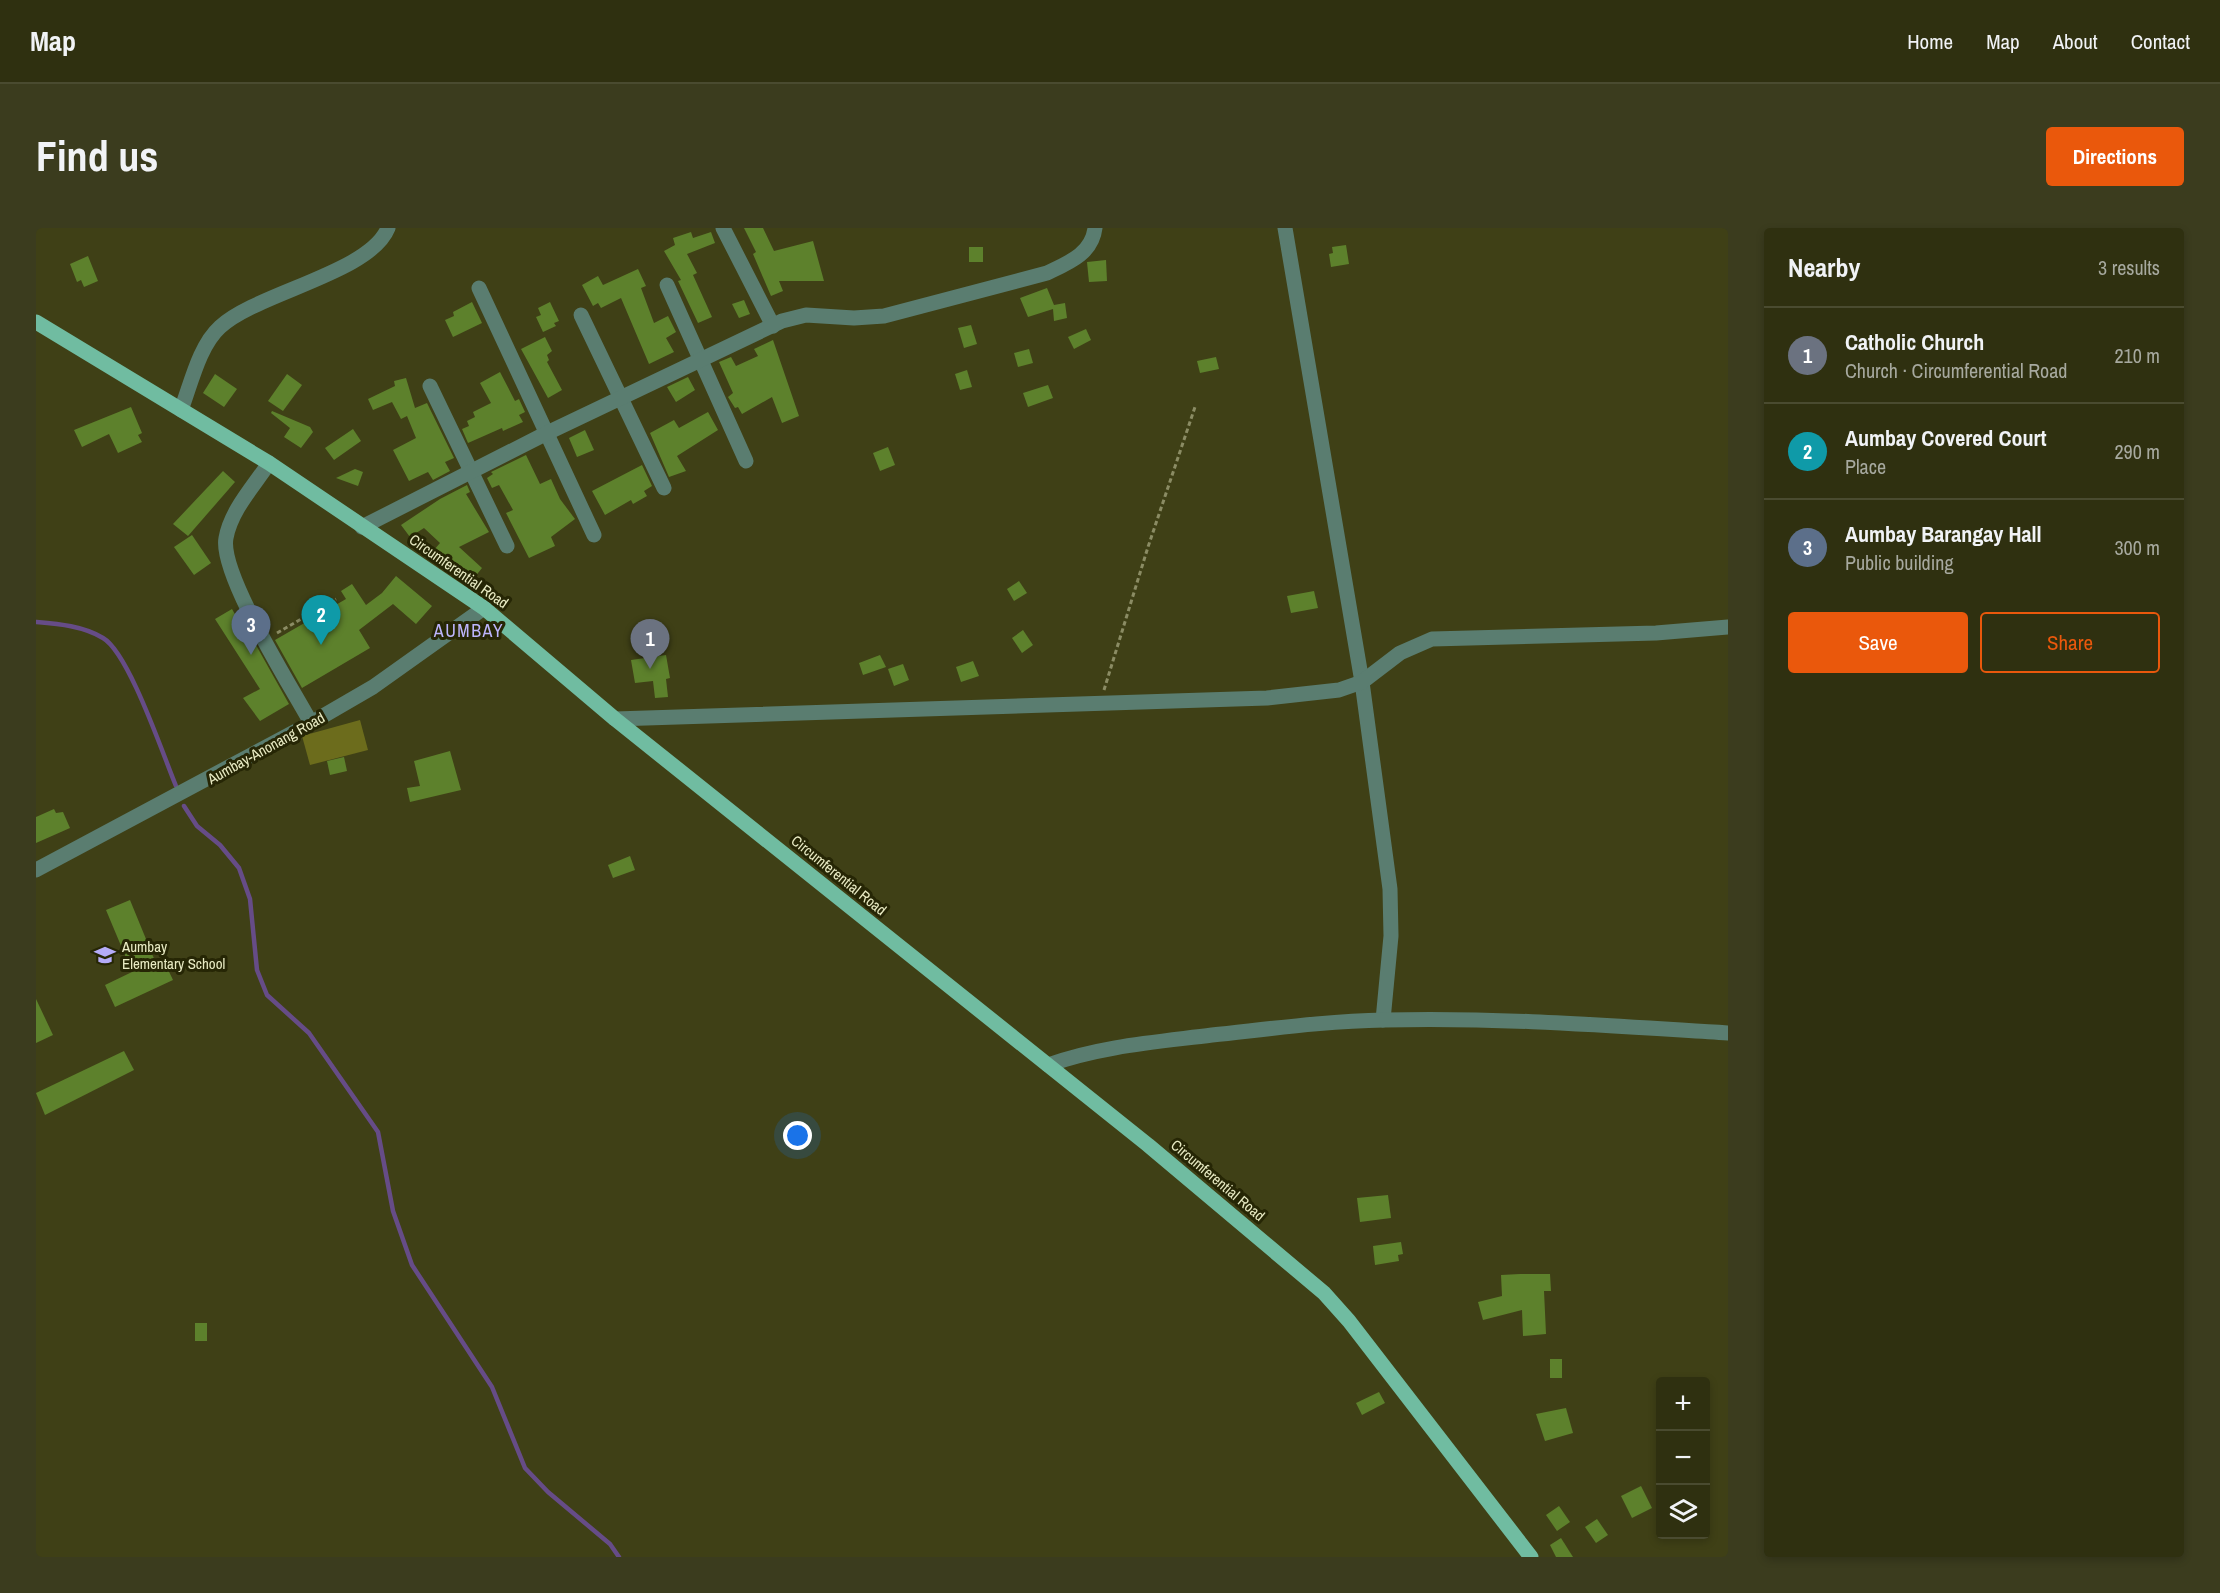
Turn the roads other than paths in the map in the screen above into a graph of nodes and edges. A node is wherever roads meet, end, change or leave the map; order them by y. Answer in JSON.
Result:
{"nodes":[{"id":1,"x":388,"y":228,"type":"edge"},
{"id":2,"x":723,"y":228,"type":"edge"},
{"id":3,"x":1095,"y":228,"type":"edge"},
{"id":4,"x":1285,"y":228,"type":"edge"},
{"id":5,"x":667,"y":285,"type":"dead end"},
{"id":6,"x":479,"y":288,"type":"dead end"},
{"id":7,"x":581,"y":315,"type":"dead end"},
{"id":8,"x":36,"y":322,"type":"edge"},
{"id":9,"x":772,"y":326,"type":"junction"},
{"id":10,"x":700,"y":362,"type":"junction"},
{"id":11,"x":430,"y":386,"type":"dead end"},
{"id":12,"x":622,"y":398,"type":"junction"},
{"id":13,"x":181,"y":410,"type":"junction"},
{"id":14,"x":545,"y":434,"type":"junction"},
{"id":15,"x":746,"y":461,"type":"dead end"},
{"id":16,"x":269,"y":463,"type":"junction"},
{"id":17,"x":472,"y":470,"type":"junction"},
{"id":18,"x":664,"y":488,"type":"dead end"},
{"id":19,"x":362,"y":527,"type":"junction"},
{"id":20,"x":594,"y":536,"type":"dead end"},
{"id":21,"x":507,"y":546,"type":"dead end"},
{"id":22,"x":484,"y":608,"type":"junction"},
{"id":23,"x":1728,"y":627,"type":"edge"},
{"id":24,"x":1362,"y":682,"type":"junction"},
{"id":25,"x":615,"y":719,"type":"junction"},
{"id":26,"x":311,"y":723,"type":"junction"},
{"id":27,"x":36,"y":870,"type":"edge"},
{"id":28,"x":1383,"y":1020,"type":"junction"},
{"id":29,"x":1728,"y":1033,"type":"edge"},
{"id":30,"x":1048,"y":1065,"type":"junction"},
{"id":31,"x":1531,"y":1557,"type":"edge"}],
"edges":[{"from":1,"to":13,"type":"street"},
{"from":2,"to":9,"type":"street"},
{"from":3,"to":9,"type":"street"},
{"from":4,"to":24,"type":"street"},
{"from":5,"to":10,"type":"street"},
{"from":6,"to":14,"type":"street"},
{"from":7,"to":12,"type":"street"},
{"from":8,"to":13,"type":"main road","name":"Circumferential Road"},
{"from":9,"to":10,"type":"street"},
{"from":10,"to":12,"type":"street"},
{"from":10,"to":15,"type":"street"},
{"from":11,"to":17,"type":"street"},
{"from":12,"to":14,"type":"street"},
{"from":12,"to":18,"type":"street"},
{"from":13,"to":16,"type":"main road","name":"Circumferential Road"},
{"from":14,"to":17,"type":"street"},
{"from":14,"to":20,"type":"street"},
{"from":16,"to":19,"type":"main road","name":"Circumferential Road"},
{"from":16,"to":26,"type":"street"},
{"from":17,"to":19,"type":"street"},
{"from":17,"to":21,"type":"street"},
{"from":19,"to":22,"type":"main road","name":"Circumferential Road"},
{"from":22,"to":25,"type":"main road","name":"Circumferential Road"},
{"from":22,"to":26,"type":"street","name":"Aumbay-Anonang Road"},
{"from":23,"to":24,"type":"street"},
{"from":24,"to":25,"type":"street"},
{"from":24,"to":28,"type":"street"},
{"from":25,"to":30,"type":"main road","name":"Circumferential Road"},
{"from":26,"to":27,"type":"street","name":"Aumbay-Anonang Road"},
{"from":28,"to":29,"type":"street"},
{"from":28,"to":30,"type":"street"},
{"from":30,"to":31,"type":"main road","name":"Circumferential Road"}]}
